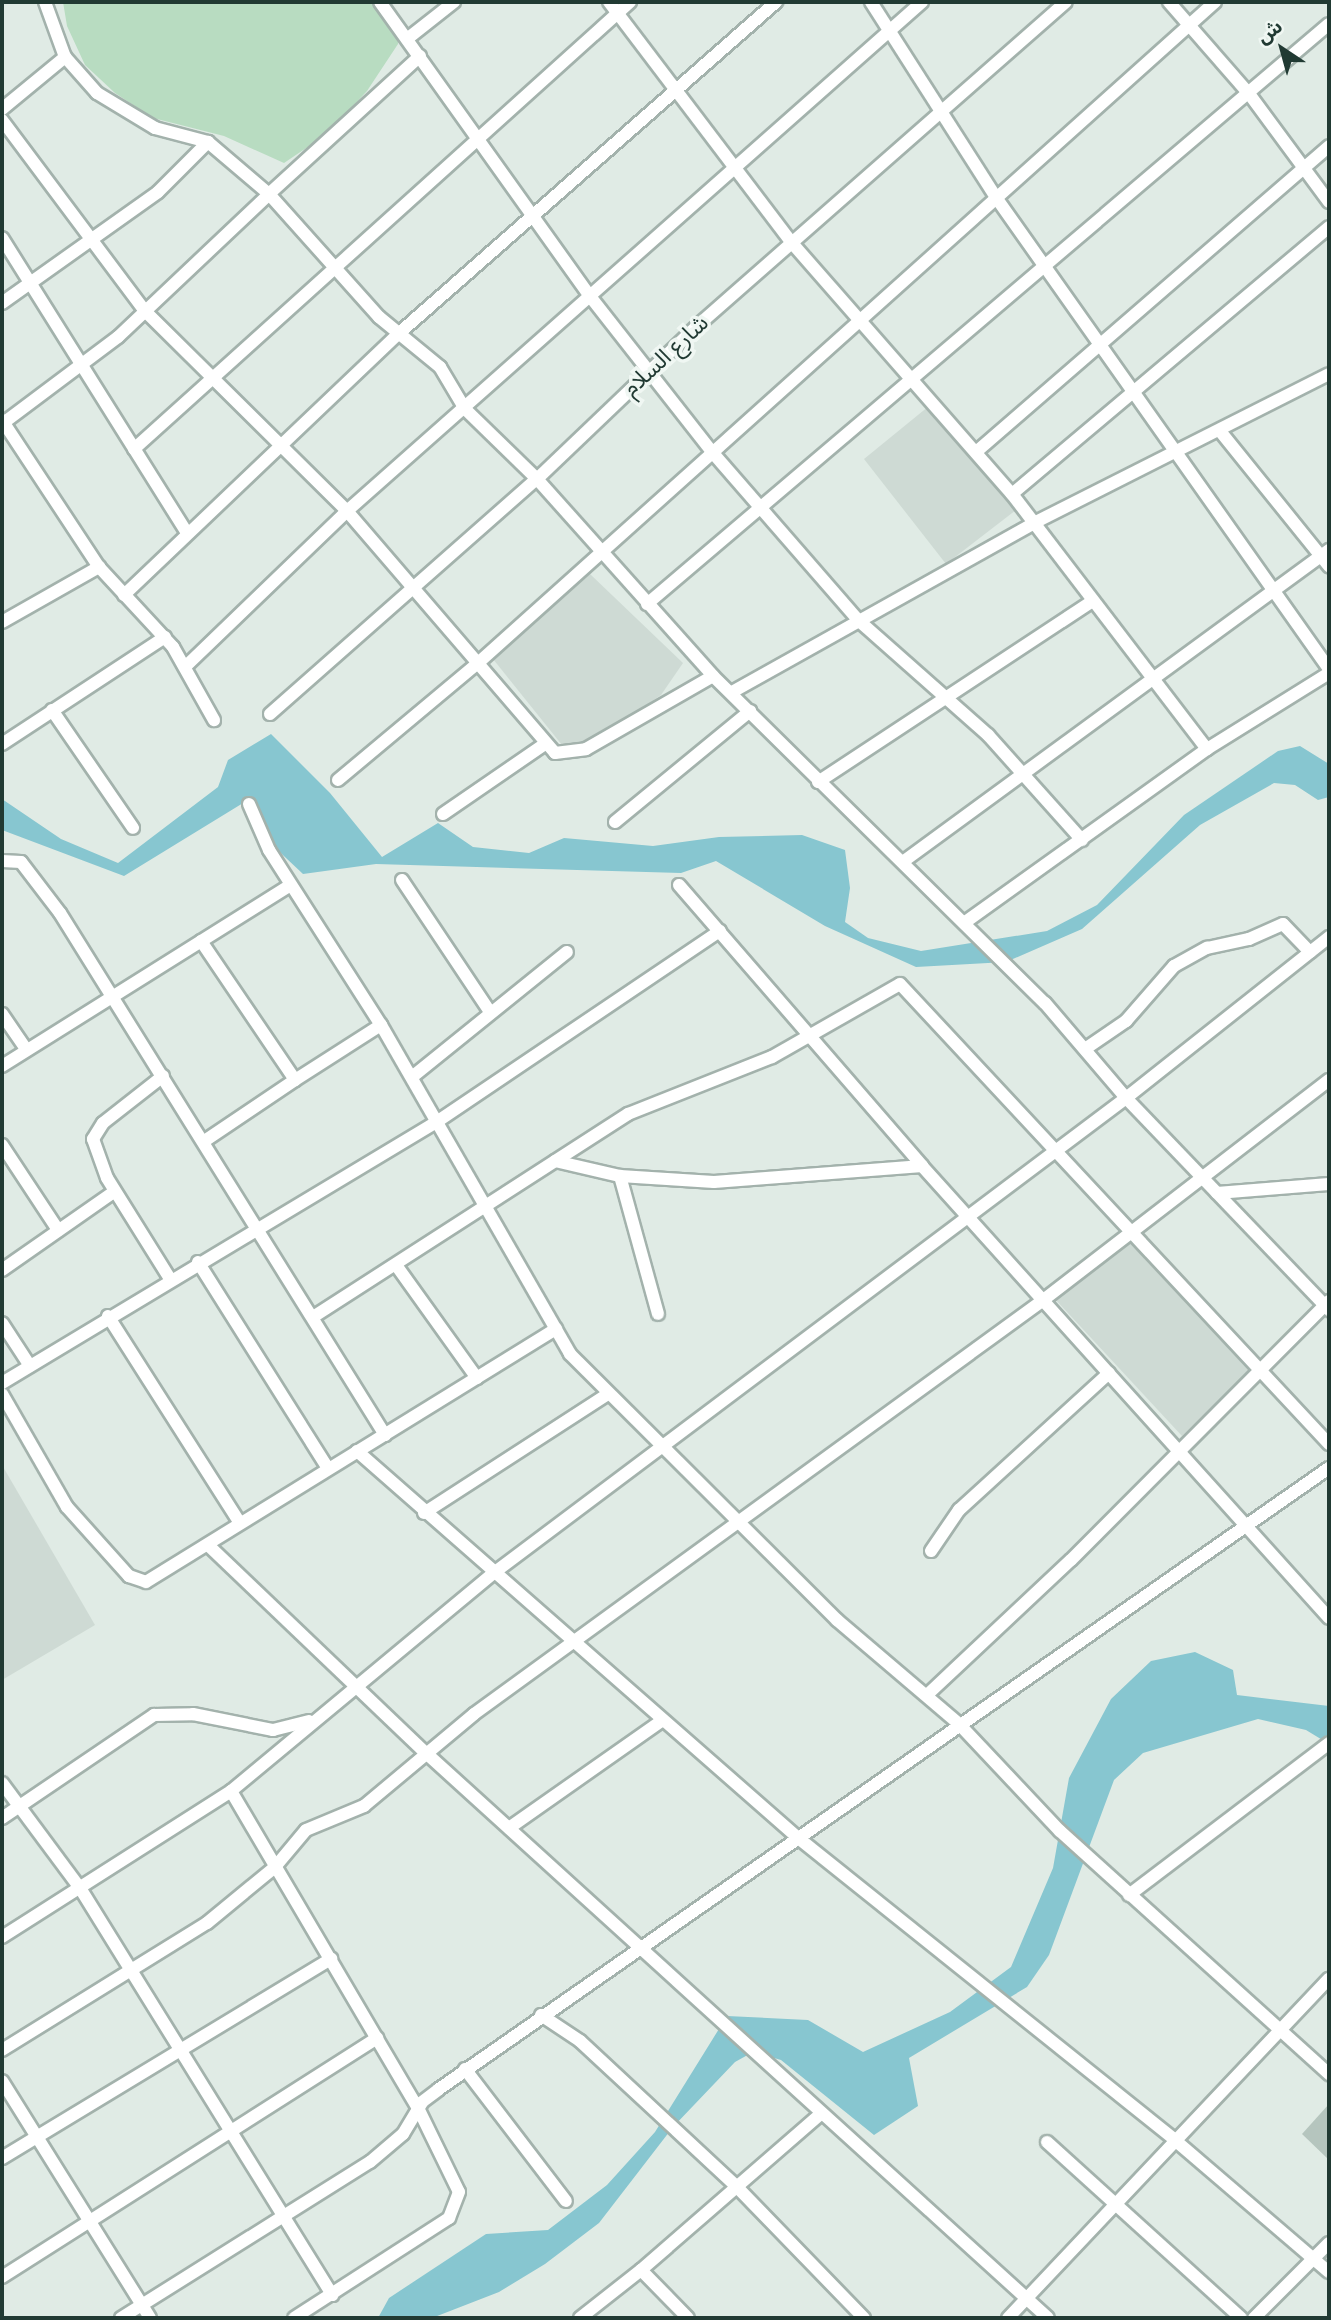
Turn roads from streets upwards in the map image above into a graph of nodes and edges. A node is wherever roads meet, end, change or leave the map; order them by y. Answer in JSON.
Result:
{"nodes":[{"id":1,"x":45,"y":2,"type":"edge"},
{"id":2,"x":380,"y":2,"type":"edge"},
{"id":3,"x":454,"y":2,"type":"edge"},
{"id":4,"x":609,"y":2,"type":"edge"},
{"id":5,"x":630,"y":2,"type":"edge"},
{"id":6,"x":776,"y":2,"type":"edge"},
{"id":7,"x":871,"y":2,"type":"edge"},
{"id":8,"x":922,"y":2,"type":"edge"},
{"id":9,"x":1066,"y":2,"type":"edge"},
{"id":10,"x":1169,"y":2,"type":"edge"},
{"id":11,"x":1215,"y":2,"type":"edge"},
{"id":12,"x":617,"y":14,"type":"junction"},
{"id":13,"x":1329,"y":24,"type":"edge"},
{"id":14,"x":1189,"y":25,"type":"junction"},
{"id":15,"x":892,"y":31,"type":"junction"},
{"id":16,"x":407,"y":39,"type":"junction"},
{"id":17,"x":65,"y":57,"type":"junction"},
{"id":18,"x":421,"y":57,"type":"junction"},
{"id":19,"x":675,"y":90,"type":"junction"},
{"id":20,"x":1250,"y":95,"type":"junction"},
{"id":21,"x":2,"y":109,"type":"edge"},
{"id":22,"x":938,"y":113,"type":"junction"},
{"id":23,"x":2,"y":120,"type":"edge"},
{"id":24,"x":477,"y":139,"type":"junction"},
{"id":25,"x":208,"y":142,"type":"junction"},
{"id":26,"x":1329,"y":146,"type":"edge"},
{"id":27,"x":1304,"y":167,"type":"junction"},
{"id":28,"x":736,"y":169,"type":"junction"},
{"id":29,"x":269,"y":194,"type":"junction"},
{"id":30,"x":995,"y":196,"type":"junction"},
{"id":31,"x":1329,"y":202,"type":"edge"},
{"id":32,"x":531,"y":216,"type":"junction"},
{"id":33,"x":1329,"y":227,"type":"edge"},
{"id":34,"x":2,"y":238,"type":"edge"},
{"id":35,"x":91,"y":243,"type":"junction"},
{"id":36,"x":792,"y":243,"type":"junction"},
{"id":37,"x":332,"y":266,"type":"junction"},
{"id":38,"x":1045,"y":266,"type":"junction"},
{"id":39,"x":30,"y":284,"type":"junction"},
{"id":40,"x":589,"y":295,"type":"junction"},
{"id":41,"x":2,"y":303,"type":"edge"},
{"id":42,"x":145,"y":311,"type":"junction"},
{"id":43,"x":862,"y":320,"type":"junction"},
{"id":44,"x":397,"y":335,"type":"junction"},
{"id":45,"x":1102,"y":343,"type":"junction"},
{"id":46,"x":83,"y":366,"type":"junction"},
{"id":47,"x":649,"y":373,"type":"junction"},
{"id":48,"x":1329,"y":374,"type":"edge"},
{"id":49,"x":914,"y":377,"type":"junction"},
{"id":50,"x":215,"y":379,"type":"junction"},
{"id":51,"x":1135,"y":387,"type":"junction"},
{"id":52,"x":465,"y":409,"type":"junction"},
{"id":53,"x":2,"y":422,"type":"edge"},
{"id":54,"x":1220,"y":431,"type":"junction"},
{"id":55,"x":283,"y":446,"type":"junction"},
{"id":56,"x":134,"y":449,"type":"junction"},
{"id":57,"x":976,"y":452,"type":"junction"},
{"id":58,"x":713,"y":453,"type":"junction"},
{"id":59,"x":1178,"y":453,"type":"junction"},
{"id":60,"x":537,"y":479,"type":"junction"},
{"id":61,"x":1012,"y":495,"type":"junction"},
{"id":62,"x":762,"y":509,"type":"junction"},
{"id":63,"x":347,"y":511,"type":"junction"},
{"id":64,"x":1034,"y":523,"type":"junction"},
{"id":65,"x":187,"y":533,"type":"junction"},
{"id":66,"x":602,"y":553,"type":"junction"},
{"id":67,"x":1327,"y":558,"type":"edge"},
{"id":68,"x":99,"y":567,"type":"junction"},
{"id":69,"x":415,"y":587,"type":"junction"},
{"id":70,"x":1275,"y":590,"type":"junction"},
{"id":71,"x":124,"y":595,"type":"junction"},
{"id":72,"x":1092,"y":601,"type":"junction"},
{"id":73,"x":647,"y":604,"type":"junction"},
{"id":74,"x":858,"y":620,"type":"junction"},
{"id":75,"x":2,"y":621,"type":"edge"},
{"id":76,"x":165,"y":636,"type":"junction"},
{"id":77,"x":478,"y":663,"type":"junction"},
{"id":78,"x":186,"y":666,"type":"junction"},
{"id":79,"x":1329,"y":671,"type":"edge"},
{"id":80,"x":713,"y":676,"type":"junction"},
{"id":81,"x":1156,"y":681,"type":"junction"},
{"id":82,"x":732,"y":692,"type":"junction"},
{"id":83,"x":946,"y":699,"type":"junction"},
{"id":84,"x":52,"y":710,"type":"junction"},
{"id":85,"x":750,"y":711,"type":"junction"},
{"id":86,"x":270,"y":714,"type":"dead end"},
{"id":87,"x":214,"y":720,"type":"dead end"},
{"id":88,"x":2,"y":744,"type":"edge"},
{"id":89,"x":545,"y":744,"type":"junction"},
{"id":90,"x":1207,"y":749,"type":"junction"},
{"id":91,"x":1026,"y":773,"type":"junction"},
{"id":92,"x":338,"y":780,"type":"dead end"},
{"id":93,"x":818,"y":782,"type":"junction"},
{"id":94,"x":249,"y":804,"type":"dead end"},
{"id":95,"x":443,"y":814,"type":"dead end"},
{"id":96,"x":615,"y":822,"type":"dead end"},
{"id":97,"x":133,"y":828,"type":"dead end"},
{"id":98,"x":1082,"y":840,"type":"junction"},
{"id":99,"x":2,"y":861,"type":"edge"},
{"id":100,"x":904,"y":861,"type":"junction"},
{"id":101,"x":402,"y":880,"type":"dead end"},
{"id":102,"x":290,"y":884,"type":"junction"},
{"id":103,"x":679,"y":885,"type":"dead end"},
{"id":104,"x":964,"y":923,"type":"junction"},
{"id":105,"x":720,"y":932,"type":"junction"},
{"id":106,"x":1329,"y":937,"type":"edge"},
{"id":107,"x":201,"y":941,"type":"junction"},
{"id":108,"x":567,"y":951,"type":"dead end"},
{"id":109,"x":1310,"y":952,"type":"junction"},
{"id":110,"x":110,"y":995,"type":"junction"},
{"id":111,"x":490,"y":1012,"type":"junction"},
{"id":112,"x":2,"y":1014,"type":"edge"},
{"id":113,"x":381,"y":1025,"type":"junction"},
{"id":114,"x":810,"y":1036,"type":"junction"},
{"id":115,"x":26,"y":1049,"type":"junction"},
{"id":116,"x":1085,"y":1049,"type":"junction"},
{"id":117,"x":2,"y":1066,"type":"edge"},
{"id":118,"x":163,"y":1076,"type":"junction"},
{"id":119,"x":412,"y":1077,"type":"junction"},
{"id":120,"x":295,"y":1080,"type":"junction"},
{"id":121,"x":1329,"y":1080,"type":"edge"},
{"id":122,"x":1126,"y":1098,"type":"junction"},
{"id":123,"x":438,"y":1121,"type":"junction"},
{"id":124,"x":206,"y":1140,"type":"junction"},
{"id":125,"x":2,"y":1145,"type":"edge"},
{"id":126,"x":1055,"y":1149,"type":"junction"},
{"id":127,"x":555,"y":1161,"type":"junction"},
{"id":128,"x":922,"y":1166,"type":"junction"},
{"id":129,"x":620,"y":1176,"type":"junction"},
{"id":130,"x":1199,"y":1177,"type":"junction"},
{"id":131,"x":1329,"y":1184,"type":"edge"},
{"id":132,"x":114,"y":1192,"type":"junction"},
{"id":133,"x":1216,"y":1193,"type":"junction"},
{"id":134,"x":484,"y":1203,"type":"junction"},
{"id":135,"x":967,"y":1215,"type":"junction"},
{"id":136,"x":257,"y":1227,"type":"junction"},
{"id":137,"x":58,"y":1230,"type":"junction"},
{"id":138,"x":1130,"y":1231,"type":"junction"},
{"id":139,"x":198,"y":1262,"type":"junction"},
{"id":140,"x":396,"y":1265,"type":"junction"},
{"id":141,"x":2,"y":1270,"type":"edge"},
{"id":142,"x":170,"y":1279,"type":"junction"},
{"id":143,"x":1041,"y":1301,"type":"junction"},
{"id":144,"x":1328,"y":1305,"type":"edge"},
{"id":145,"x":658,"y":1314,"type":"dead end"},
{"id":146,"x":108,"y":1317,"type":"junction"},
{"id":147,"x":313,"y":1317,"type":"junction"},
{"id":148,"x":2,"y":1323,"type":"edge"},
{"id":149,"x":556,"y":1329,"type":"junction"},
{"id":150,"x":30,"y":1366,"type":"junction"},
{"id":151,"x":1258,"y":1370,"type":"junction"},
{"id":152,"x":1109,"y":1373,"type":"junction"},
{"id":153,"x":477,"y":1378,"type":"junction"},
{"id":154,"x":2,"y":1383,"type":"edge"},
{"id":155,"x":2,"y":1394,"type":"edge"},
{"id":156,"x":608,"y":1394,"type":"junction"},
{"id":157,"x":385,"y":1435,"type":"junction"},
{"id":158,"x":1329,"y":1444,"type":"edge"},
{"id":159,"x":661,"y":1446,"type":"junction"},
{"id":160,"x":1177,"y":1449,"type":"junction"},
{"id":161,"x":357,"y":1451,"type":"junction"},
{"id":162,"x":327,"y":1467,"type":"junction"},
{"id":163,"x":1329,"y":1468,"type":"edge"},
{"id":164,"x":424,"y":1513,"type":"junction"},
{"id":165,"x":737,"y":1519,"type":"junction"},
{"id":166,"x":239,"y":1522,"type":"junction"},
{"id":167,"x":1247,"y":1526,"type":"junction"},
{"id":168,"x":208,"y":1545,"type":"junction"},
{"id":169,"x":931,"y":1551,"type":"dead end"},
{"id":170,"x":495,"y":1572,"type":"junction"},
{"id":171,"x":1329,"y":1618,"type":"edge"},
{"id":172,"x":573,"y":1642,"type":"junction"},
{"id":173,"x":354,"y":1685,"type":"junction"},
{"id":174,"x":927,"y":1695,"type":"junction"},
{"id":175,"x":315,"y":1719,"type":"junction"},
{"id":176,"x":661,"y":1721,"type":"junction"},
{"id":177,"x":959,"y":1724,"type":"junction"},
{"id":178,"x":1329,"y":1743,"type":"edge"},
{"id":179,"x":426,"y":1753,"type":"junction"},
{"id":180,"x":2,"y":1783,"type":"edge"},
{"id":181,"x":231,"y":1791,"type":"junction"},
{"id":182,"x":21,"y":1805,"type":"junction"},
{"id":183,"x":2,"y":1818,"type":"edge"},
{"id":184,"x":509,"y":1828,"type":"junction"},
{"id":185,"x":797,"y":1837,"type":"junction"},
{"id":186,"x":275,"y":1867,"type":"junction"},
{"id":187,"x":80,"y":1888,"type":"junction"},
{"id":188,"x":1129,"y":1895,"type":"junction"},
{"id":189,"x":2,"y":1937,"type":"edge"},
{"id":190,"x":638,"y":1946,"type":"junction"},
{"id":191,"x":331,"y":1959,"type":"junction"},
{"id":192,"x":132,"y":1972,"type":"junction"},
{"id":193,"x":1329,"y":1979,"type":"edge"},
{"id":194,"x":541,"y":2015,"type":"junction"},
{"id":195,"x":1280,"y":2030,"type":"junction"},
{"id":196,"x":377,"y":2038,"type":"junction"},
{"id":197,"x":180,"y":2047,"type":"junction"},
{"id":198,"x":2,"y":2050,"type":"edge"},
{"id":199,"x":466,"y":2069,"type":"junction"},
{"id":200,"x":1329,"y":2074,"type":"edge"},
{"id":201,"x":2,"y":2081,"type":"edge"},
{"id":202,"x":418,"y":2108,"type":"junction"},
{"id":203,"x":819,"y":2115,"type":"junction"},
{"id":204,"x":231,"y":2131,"type":"junction"},
{"id":205,"x":35,"y":2137,"type":"junction"},
{"id":206,"x":1177,"y":2141,"type":"junction"},
{"id":207,"x":1047,"y":2142,"type":"dead end"},
{"id":208,"x":2,"y":2158,"type":"edge"},
{"id":209,"x":736,"y":2186,"type":"junction"},
{"id":210,"x":566,"y":2201,"type":"dead end"},
{"id":211,"x":1121,"y":2205,"type":"junction"},
{"id":212,"x":284,"y":2218,"type":"junction"},
{"id":213,"x":89,"y":2221,"type":"junction"},
{"id":214,"x":1329,"y":2243,"type":"edge"},
{"id":215,"x":1315,"y":2259,"type":"junction"},
{"id":216,"x":641,"y":2270,"type":"junction"},
{"id":217,"x":1329,"y":2272,"type":"edge"},
{"id":218,"x":2,"y":2277,"type":"edge"},
{"id":219,"x":332,"y":2295,"type":"junction"},
{"id":220,"x":1027,"y":2298,"type":"junction"},
{"id":221,"x":142,"y":2305,"type":"junction"},
{"id":222,"x":121,"y":2318,"type":"edge"},
{"id":223,"x":150,"y":2318,"type":"edge"},
{"id":224,"x":294,"y":2318,"type":"edge"},
{"id":225,"x":579,"y":2318,"type":"edge"},
{"id":226,"x":688,"y":2318,"type":"edge"},
{"id":227,"x":864,"y":2318,"type":"edge"},
{"id":228,"x":1008,"y":2318,"type":"edge"},
{"id":229,"x":1048,"y":2318,"type":"edge"},
{"id":230,"x":1241,"y":2318,"type":"edge"},
{"id":231,"x":1254,"y":2318,"type":"edge"}],
"edges":[{"from":1,"to":17,"type":"street"},
{"from":2,"to":16,"type":"street"},
{"from":3,"to":16,"type":"street"},
{"from":4,"to":12,"type":"street"},
{"from":5,"to":12,"type":"street"},
{"from":6,"to":19,"type":"street"},
{"from":7,"to":15,"type":"street"},
{"from":8,"to":15,"type":"street"},
{"from":9,"to":22,"type":"street","name":"شارع السلام"},
{"from":10,"to":14,"type":"street"},
{"from":11,"to":14,"type":"street"},
{"from":12,"to":19,"type":"street"},
{"from":12,"to":24,"type":"street"},
{"from":13,"to":20,"type":"street"},
{"from":14,"to":20,"type":"street"},
{"from":14,"to":30,"type":"street"},
{"from":15,"to":22,"type":"street"},
{"from":15,"to":28,"type":"street"},
{"from":16,"to":18,"type":"street"},
{"from":17,"to":21,"type":"street"},
{"from":17,"to":25,"type":"street"},
{"from":18,"to":24,"type":"street"},
{"from":18,"to":29,"type":"street"},
{"from":19,"to":28,"type":"street"},
{"from":19,"to":32,"type":"street"},
{"from":20,"to":27,"type":"street"},
{"from":20,"to":38,"type":"street"},
{"from":22,"to":30,"type":"street"},
{"from":22,"to":36,"type":"street","name":"شارع السلام"},
{"from":23,"to":35,"type":"street"},
{"from":24,"to":32,"type":"street"},
{"from":24,"to":37,"type":"street"},
{"from":25,"to":29,"type":"street"},
{"from":25,"to":35,"type":"street"},
{"from":26,"to":27,"type":"street"},
{"from":27,"to":31,"type":"street"},
{"from":27,"to":45,"type":"street"},
{"from":28,"to":36,"type":"street"},
{"from":28,"to":40,"type":"street"},
{"from":29,"to":37,"type":"street"},
{"from":29,"to":42,"type":"street"},
{"from":30,"to":38,"type":"street"},
{"from":30,"to":43,"type":"street"},
{"from":32,"to":40,"type":"street"},
{"from":32,"to":44,"type":"street"},
{"from":33,"to":51,"type":"street"},
{"from":34,"to":39,"type":"street"},
{"from":35,"to":39,"type":"street"},
{"from":35,"to":42,"type":"street"},
{"from":36,"to":43,"type":"street"},
{"from":36,"to":47,"type":"street","name":"شارع السلام"},
{"from":37,"to":44,"type":"street"},
{"from":37,"to":50,"type":"street"},
{"from":38,"to":45,"type":"street"},
{"from":38,"to":49,"type":"street"},
{"from":39,"to":41,"type":"street"},
{"from":39,"to":46,"type":"street"},
{"from":40,"to":47,"type":"street"},
{"from":40,"to":52,"type":"street"},
{"from":42,"to":46,"type":"street"},
{"from":42,"to":50,"type":"street"},
{"from":43,"to":49,"type":"street"},
{"from":43,"to":58,"type":"street"},
{"from":44,"to":52,"type":"street"},
{"from":44,"to":55,"type":"street"},
{"from":45,"to":51,"type":"street"},
{"from":45,"to":57,"type":"street"},
{"from":46,"to":53,"type":"street"},
{"from":46,"to":56,"type":"street"},
{"from":47,"to":58,"type":"street"},
{"from":47,"to":60,"type":"street","name":"شارع السلام"},
{"from":48,"to":54,"type":"street"},
{"from":49,"to":57,"type":"street"},
{"from":49,"to":62,"type":"street"},
{"from":50,"to":55,"type":"street"},
{"from":50,"to":56,"type":"street"},
{"from":51,"to":59,"type":"street"},
{"from":51,"to":61,"type":"street"},
{"from":52,"to":60,"type":"street"},
{"from":52,"to":63,"type":"street"},
{"from":53,"to":68,"type":"street"},
{"from":54,"to":59,"type":"street"},
{"from":54,"to":67,"type":"street"},
{"from":55,"to":63,"type":"street"},
{"from":55,"to":65,"type":"street"},
{"from":56,"to":65,"type":"street"},
{"from":57,"to":61,"type":"street"},
{"from":58,"to":62,"type":"street"},
{"from":58,"to":66,"type":"street"},
{"from":59,"to":64,"type":"street"},
{"from":59,"to":70,"type":"street"},
{"from":60,"to":66,"type":"street"},
{"from":60,"to":69,"type":"street","name":"شارع السلام"},
{"from":61,"to":64,"type":"street"},
{"from":62,"to":73,"type":"street"},
{"from":62,"to":74,"type":"street"},
{"from":63,"to":69,"type":"street"},
{"from":63,"to":78,"type":"street"},
{"from":64,"to":72,"type":"street"},
{"from":64,"to":74,"type":"street"},
{"from":65,"to":71,"type":"street"},
{"from":66,"to":73,"type":"street"},
{"from":66,"to":77,"type":"street"},
{"from":67,"to":70,"type":"street"},
{"from":68,"to":71,"type":"street"},
{"from":68,"to":75,"type":"street"},
{"from":69,"to":77,"type":"street"},
{"from":69,"to":86,"type":"street","name":"شارع السلام"},
{"from":70,"to":79,"type":"street"},
{"from":70,"to":81,"type":"street"},
{"from":71,"to":76,"type":"street"},
{"from":72,"to":81,"type":"street"},
{"from":72,"to":83,"type":"street"},
{"from":73,"to":80,"type":"street"},
{"from":74,"to":82,"type":"street"},
{"from":74,"to":83,"type":"street"},
{"from":76,"to":78,"type":"street"},
{"from":76,"to":84,"type":"street"},
{"from":77,"to":89,"type":"street"},
{"from":77,"to":92,"type":"street"},
{"from":78,"to":87,"type":"street"},
{"from":79,"to":90,"type":"street"},
{"from":80,"to":82,"type":"street"},
{"from":80,"to":89,"type":"street"},
{"from":81,"to":90,"type":"street"},
{"from":81,"to":91,"type":"street"},
{"from":82,"to":85,"type":"street"},
{"from":83,"to":91,"type":"street"},
{"from":83,"to":93,"type":"street"},
{"from":84,"to":88,"type":"street"},
{"from":84,"to":97,"type":"street"},
{"from":85,"to":93,"type":"street"},
{"from":85,"to":96,"type":"street"},
{"from":89,"to":95,"type":"street"},
{"from":90,"to":98,"type":"street"},
{"from":91,"to":98,"type":"street"},
{"from":91,"to":100,"type":"street"},
{"from":93,"to":100,"type":"street"},
{"from":94,"to":102,"type":"street"},
{"from":98,"to":104,"type":"street"},
{"from":99,"to":110,"type":"street"},
{"from":100,"to":104,"type":"street"},
{"from":101,"to":111,"type":"street"},
{"from":102,"to":107,"type":"street"},
{"from":102,"to":113,"type":"street"},
{"from":103,"to":105,"type":"street"},
{"from":104,"to":116,"type":"street"},
{"from":105,"to":114,"type":"street"},
{"from":105,"to":123,"type":"street"},
{"from":106,"to":109,"type":"street"},
{"from":107,"to":110,"type":"street"},
{"from":107,"to":120,"type":"street"},
{"from":108,"to":111,"type":"street"},
{"from":109,"to":116,"type":"street"},
{"from":109,"to":122,"type":"street"},
{"from":110,"to":115,"type":"street"},
{"from":110,"to":118,"type":"street"},
{"from":111,"to":119,"type":"street"},
{"from":112,"to":115,"type":"street"},
{"from":113,"to":119,"type":"street"},
{"from":113,"to":120,"type":"street"},
{"from":114,"to":126,"type":"street"},
{"from":114,"to":127,"type":"street"},
{"from":114,"to":128,"type":"street"},
{"from":115,"to":117,"type":"street"},
{"from":116,"to":122,"type":"street"},
{"from":118,"to":124,"type":"street"},
{"from":118,"to":132,"type":"street"},
{"from":119,"to":123,"type":"street"},
{"from":120,"to":124,"type":"street"},
{"from":121,"to":130,"type":"street"},
{"from":122,"to":126,"type":"street"},
{"from":122,"to":130,"type":"street"},
{"from":123,"to":134,"type":"street"},
{"from":123,"to":136,"type":"street"},
{"from":124,"to":136,"type":"street"},
{"from":125,"to":137,"type":"street"},
{"from":126,"to":135,"type":"street"},
{"from":126,"to":138,"type":"street"},
{"from":127,"to":129,"type":"street"},
{"from":127,"to":134,"type":"street"},
{"from":128,"to":129,"type":"street"},
{"from":128,"to":135,"type":"street"},
{"from":129,"to":145,"type":"street"},
{"from":130,"to":133,"type":"street"},
{"from":130,"to":138,"type":"street"},
{"from":131,"to":133,"type":"street"},
{"from":132,"to":137,"type":"street"},
{"from":132,"to":142,"type":"street"},
{"from":133,"to":144,"type":"street"},
{"from":134,"to":140,"type":"street"},
{"from":134,"to":149,"type":"street"},
{"from":135,"to":143,"type":"street"},
{"from":135,"to":159,"type":"street"},
{"from":136,"to":139,"type":"street"},
{"from":136,"to":147,"type":"street"},
{"from":137,"to":141,"type":"street"},
{"from":138,"to":143,"type":"street"},
{"from":138,"to":151,"type":"street"},
{"from":139,"to":142,"type":"street"},
{"from":139,"to":162,"type":"street"},
{"from":140,"to":147,"type":"street"},
{"from":140,"to":153,"type":"street"},
{"from":142,"to":146,"type":"street"},
{"from":143,"to":152,"type":"street"},
{"from":143,"to":165,"type":"street"},
{"from":144,"to":151,"type":"street"},
{"from":146,"to":150,"type":"street"},
{"from":146,"to":166,"type":"street"},
{"from":147,"to":157,"type":"street"},
{"from":148,"to":150,"type":"street"},
{"from":149,"to":153,"type":"street"},
{"from":149,"to":156,"type":"street"},
{"from":150,"to":154,"type":"street"},
{"from":151,"to":158,"type":"street"},
{"from":151,"to":160,"type":"street"},
{"from":152,"to":160,"type":"street"},
{"from":152,"to":169,"type":"street"},
{"from":153,"to":157,"type":"street"},
{"from":155,"to":168,"type":"street"},
{"from":156,"to":159,"type":"street"},
{"from":156,"to":164,"type":"street"},
{"from":157,"to":161,"type":"street"},
{"from":159,"to":165,"type":"street"},
{"from":159,"to":170,"type":"street"},
{"from":160,"to":167,"type":"street"},
{"from":160,"to":174,"type":"street"},
{"from":161,"to":162,"type":"street"},
{"from":161,"to":164,"type":"street"},
{"from":162,"to":166,"type":"street"},
{"from":163,"to":167,"type":"street"},
{"from":164,"to":170,"type":"street"},
{"from":165,"to":172,"type":"street"},
{"from":165,"to":174,"type":"street"},
{"from":166,"to":168,"type":"street"},
{"from":167,"to":171,"type":"street"},
{"from":167,"to":177,"type":"street"},
{"from":168,"to":173,"type":"street"},
{"from":170,"to":172,"type":"street"},
{"from":170,"to":173,"type":"street"},
{"from":172,"to":176,"type":"street"},
{"from":172,"to":179,"type":"street"},
{"from":173,"to":175,"type":"street"},
{"from":173,"to":179,"type":"street"},
{"from":174,"to":177,"type":"street"},
{"from":175,"to":181,"type":"street"},
{"from":175,"to":182,"type":"street"},
{"from":176,"to":184,"type":"street"},
{"from":176,"to":185,"type":"street"},
{"from":177,"to":185,"type":"street"},
{"from":177,"to":188,"type":"street"},
{"from":178,"to":188,"type":"street"},
{"from":179,"to":184,"type":"street"},
{"from":179,"to":186,"type":"street"},
{"from":180,"to":182,"type":"street"},
{"from":181,"to":186,"type":"street"},
{"from":181,"to":187,"type":"street"},
{"from":182,"to":183,"type":"street"},
{"from":182,"to":187,"type":"street"},
{"from":184,"to":190,"type":"street"},
{"from":185,"to":190,"type":"street"},
{"from":185,"to":206,"type":"street"},
{"from":186,"to":191,"type":"street"},
{"from":186,"to":192,"type":"street"},
{"from":187,"to":189,"type":"street"},
{"from":187,"to":192,"type":"street"},
{"from":188,"to":195,"type":"street"},
{"from":190,"to":194,"type":"street"},
{"from":190,"to":203,"type":"street"},
{"from":191,"to":196,"type":"street"},
{"from":191,"to":197,"type":"street"},
{"from":192,"to":197,"type":"street"},
{"from":192,"to":198,"type":"street"},
{"from":193,"to":195,"type":"street"},
{"from":194,"to":199,"type":"street"},
{"from":194,"to":209,"type":"street"},
{"from":195,"to":200,"type":"street"},
{"from":195,"to":206,"type":"street"},
{"from":196,"to":202,"type":"street"},
{"from":196,"to":204,"type":"street"},
{"from":197,"to":204,"type":"street"},
{"from":197,"to":205,"type":"street"},
{"from":199,"to":202,"type":"street"},
{"from":199,"to":210,"type":"street"},
{"from":201,"to":205,"type":"street"},
{"from":202,"to":212,"type":"street"},
{"from":202,"to":219,"type":"street"},
{"from":203,"to":209,"type":"street"},
{"from":203,"to":220,"type":"street"},
{"from":204,"to":212,"type":"street"},
{"from":204,"to":213,"type":"street"},
{"from":205,"to":208,"type":"street"},
{"from":205,"to":213,"type":"street"},
{"from":206,"to":211,"type":"street"},
{"from":206,"to":215,"type":"street"},
{"from":207,"to":211,"type":"street"},
{"from":209,"to":216,"type":"street"},
{"from":209,"to":227,"type":"street"},
{"from":211,"to":220,"type":"street"},
{"from":211,"to":230,"type":"street"},
{"from":212,"to":219,"type":"street"},
{"from":212,"to":221,"type":"street"},
{"from":213,"to":218,"type":"street"},
{"from":213,"to":221,"type":"street"},
{"from":214,"to":215,"type":"street"},
{"from":215,"to":217,"type":"street"},
{"from":215,"to":231,"type":"street"},
{"from":216,"to":225,"type":"street"},
{"from":216,"to":226,"type":"street"},
{"from":219,"to":224,"type":"street"},
{"from":220,"to":228,"type":"street"},
{"from":220,"to":229,"type":"street"},
{"from":221,"to":222,"type":"street"},
{"from":221,"to":223,"type":"street"}]}
